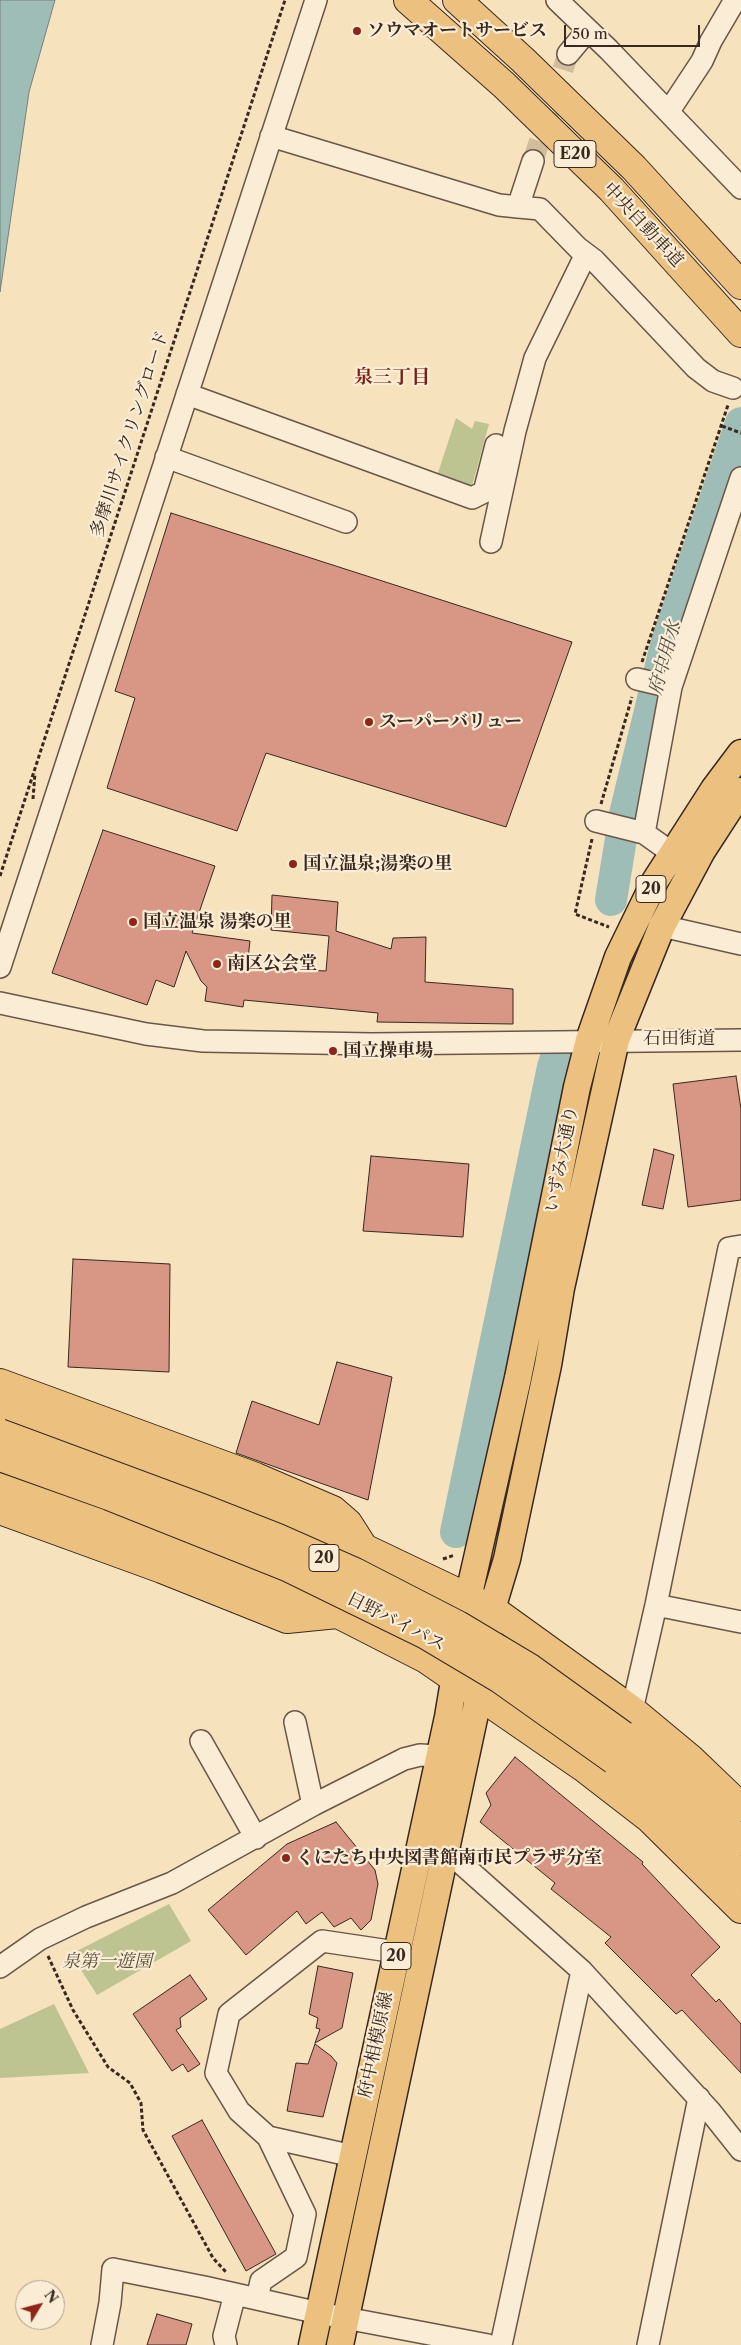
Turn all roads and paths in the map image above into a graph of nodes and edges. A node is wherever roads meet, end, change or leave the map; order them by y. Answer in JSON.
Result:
{"nodes":[{"id":1,"x":285,"y":0,"type":"edge"},
{"id":2,"x":316,"y":0,"type":"edge"},
{"id":3,"x":408,"y":0,"type":"edge"},
{"id":4,"x":457,"y":0,"type":"edge"},
{"id":5,"x":557,"y":0,"type":"edge"},
{"id":6,"x":728,"y":2,"type":"edge"},
{"id":7,"x":588,"y":30,"type":"junction"},
{"id":8,"x":568,"y":54,"type":"tunnel mouth"},
{"id":9,"x":669,"y":111,"type":"junction"},
{"id":10,"x":271,"y":136,"type":"junction"},
{"id":11,"x":533,"y":161,"type":"tunnel mouth"},
{"id":12,"x":741,"y":188,"type":"edge"},
{"id":13,"x":518,"y":207,"type":"junction"},
{"id":14,"x":586,"y":254,"type":"junction"},
{"id":15,"x":739,"y":282,"type":"edge"},
{"id":16,"x":735,"y":326,"type":"edge"},
{"id":17,"x":734,"y":388,"type":"joint"},
{"id":18,"x":187,"y":394,"type":"junction"},
{"id":19,"x":722,"y":426,"type":"junction"},
{"id":20,"x":741,"y":433,"type":"edge"},
{"id":21,"x":496,"y":445,"type":"dead end"},
{"id":22,"x":166,"y":457,"type":"junction"},
{"id":23,"x":741,"y":478,"type":"edge"},
{"id":24,"x":346,"y":522,"type":"dead end"},
{"id":25,"x":491,"y":542,"type":"dead end"},
{"id":26,"x":654,"y":683,"type":"junction"},
{"id":27,"x":741,"y":753,"type":"edge"},
{"id":28,"x":739,"y":796,"type":"edge"},
{"id":29,"x":600,"y":822,"type":"junction"},
{"id":30,"x":640,"y":832,"type":"junction"},
{"id":31,"x":672,"y":853,"type":"junction"},
{"id":32,"x":0,"y":876,"type":"edge"},
{"id":33,"x":662,"y":926,"type":"junction"},
{"id":34,"x":613,"y":929,"type":"dead end"},
{"id":35,"x":741,"y":944,"type":"edge"},
{"id":36,"x":0,"y":967,"type":"edge"},
{"id":37,"x":0,"y":1004,"type":"edge"},
{"id":38,"x":589,"y":1040,"type":"junction"},
{"id":39,"x":616,"y":1040,"type":"junction"},
{"id":40,"x":741,"y":1040,"type":"edge"},
{"id":41,"x":741,"y":1246,"type":"edge"},
{"id":42,"x":0,"y":1383,"type":"edge"},
{"id":43,"x":0,"y":1408,"type":"edge"},
{"id":44,"x":0,"y":1433,"type":"edge"},
{"id":45,"x":0,"y":1457,"type":"edge"},
{"id":46,"x":0,"y":1484,"type":"edge"},
{"id":47,"x":0,"y":1510,"type":"edge"},
{"id":48,"x":364,"y":1548,"type":"junction"},
{"id":49,"x":462,"y":1552,"type":"dead end"},
{"id":50,"x":436,"y":1556,"type":"dead end"},
{"id":51,"x":480,"y":1604,"type":"junction"},
{"id":52,"x":656,"y":1605,"type":"junction"},
{"id":53,"x":338,"y":1614,"type":"junction"},
{"id":54,"x":741,"y":1622,"type":"edge"},
{"id":55,"x":453,"y":1678,"type":"junction"},
{"id":56,"x":479,"y":1695,"type":"junction"},
{"id":57,"x":295,"y":1722,"type":"dead end"},
{"id":58,"x":623,"y":1735,"type":"junction"},
{"id":59,"x":201,"y":1741,"type":"dead end"},
{"id":60,"x":438,"y":1756,"type":"junction"},
{"id":61,"x":313,"y":1806,"type":"junction"},
{"id":62,"x":741,"y":1807,"type":"edge"},
{"id":63,"x":256,"y":1838,"type":"junction"},
{"id":64,"x":741,"y":1841,"type":"edge"},
{"id":65,"x":444,"y":1849,"type":"junction"},
{"id":66,"x":741,"y":1875,"type":"edge"},
{"id":67,"x":741,"y":1909,"type":"edge"},
{"id":68,"x":40,"y":1940,"type":"junction"},
{"id":69,"x":396,"y":1952,"type":"junction"},
{"id":70,"x":0,"y":1967,"type":"edge"},
{"id":71,"x":582,"y":1971,"type":"junction"},
{"id":72,"x":699,"y":2098,"type":"junction"},
{"id":73,"x":268,"y":2137,"type":"junction"},
{"id":74,"x":741,"y":2150,"type":"edge"},
{"id":75,"x":353,"y":2156,"type":"junction"},
{"id":76,"x":246,"y":2297,"type":"junction"},
{"id":77,"x":319,"y":2313,"type":"junction"},
{"id":78,"x":346,"y":2319,"type":"junction"},
{"id":79,"x":102,"y":2345,"type":"edge"},
{"id":80,"x":226,"y":2345,"type":"edge"},
{"id":81,"x":312,"y":2345,"type":"edge"},
{"id":82,"x":340,"y":2345,"type":"edge"},
{"id":83,"x":488,"y":2345,"type":"edge"},
{"id":84,"x":500,"y":2345,"type":"edge"},
{"id":85,"x":648,"y":2345,"type":"edge"}],
"edges":[{"from":1,"to":32,"type":"path","name":"多摩川サイクリングロード"},
{"from":2,"to":10,"type":"street"},
{"from":3,"to":16,"type":"highway","name":"中央自動車道","number":"E20"},
{"from":4,"to":15,"type":"highway","name":"中央自動車道","number":"E20"},
{"from":5,"to":7,"type":"street"},
{"from":6,"to":9,"type":"street"},
{"from":7,"to":8,"type":"street"},
{"from":7,"to":9,"type":"street"},
{"from":9,"to":12,"type":"street"},
{"from":10,"to":13,"type":"street"},
{"from":10,"to":18,"type":"street"},
{"from":11,"to":13,"type":"street"},
{"from":13,"to":14,"type":"street"},
{"from":14,"to":17,"type":"street"},
{"from":14,"to":25,"type":"street"},
{"from":17,"to":19,"type":"path"},
{"from":18,"to":21,"type":"street"},
{"from":18,"to":22,"type":"street"},
{"from":19,"to":20,"type":"path"},
{"from":19,"to":26,"type":"path"},
{"from":22,"to":24,"type":"street"},
{"from":22,"to":36,"type":"street"},
{"from":23,"to":26,"type":"street"},
{"from":26,"to":29,"type":"path"},
{"from":26,"to":30,"type":"street"},
{"from":27,"to":31,"type":"main road","name":"いずみ大通り","number":"20"},
{"from":28,"to":33,"type":"main road","name":"いずみ大通り","number":"20"},
{"from":29,"to":30,"type":"street"},
{"from":29,"to":34,"type":"path"},
{"from":30,"to":31,"type":"street"},
{"from":31,"to":38,"type":"main road","name":"いずみ大通り","number":"20"},
{"from":33,"to":35,"type":"street"},
{"from":33,"to":39,"type":"main road","name":"いずみ大通り","number":"20"},
{"from":37,"to":38,"type":"street","name":"石田街道"},
{"from":38,"to":39,"type":"street","name":"石田街道"},
{"from":38,"to":51,"type":"main road","name":"いずみ大通り","number":"20"},
{"from":39,"to":40,"type":"street","name":"石田街道"},
{"from":39,"to":51,"type":"main road","name":"いずみ大通り","number":"20"},
{"from":41,"to":52,"type":"street"},
{"from":42,"to":48,"type":"highway"},
{"from":43,"to":48,"type":"highway"},
{"from":44,"to":58,"type":"highway","name":"日野バイパス","number":"20","bridge":true},
{"from":45,"to":58,"type":"highway","name":"日野バイパス","number":"20","bridge":true},
{"from":46,"to":53,"type":"highway"},
{"from":47,"to":53,"type":"highway"},
{"from":48,"to":51,"type":"highway"},
{"from":49,"to":50,"type":"path"},
{"from":51,"to":55,"type":"main road","name":"府中相模原線","number":"20"},
{"from":51,"to":56,"type":"main road","name":"府中相模原線","number":"20"},
{"from":51,"to":58,"type":"highway"},
{"from":52,"to":54,"type":"street"},
{"from":52,"to":58,"type":"street"},
{"from":53,"to":55,"type":"highway"},
{"from":55,"to":56,"type":"highway"},
{"from":55,"to":60,"type":"main road","name":"府中相模原線","number":"20"},
{"from":56,"to":65,"type":"main road","name":"府中相模原線","number":"20"},
{"from":56,"to":67,"type":"highway"},
{"from":57,"to":61,"type":"street"},
{"from":58,"to":62,"type":"highway"},
{"from":58,"to":64,"type":"highway","name":"日野バイパス","number":"20"},
{"from":58,"to":66,"type":"highway","name":"日野バイパス","number":"20"},
{"from":59,"to":63,"type":"street"},
{"from":60,"to":61,"type":"street"},
{"from":60,"to":69,"type":"main road","name":"府中相模原線","number":"20"},
{"from":61,"to":63,"type":"street"},
{"from":63,"to":68,"type":"street"},
{"from":65,"to":71,"type":"street"},
{"from":65,"to":78,"type":"main road","name":"府中相模原線","number":"20"},
{"from":68,"to":70,"type":"street"},
{"from":68,"to":76,"type":"path"},
{"from":69,"to":73,"type":"street"},
{"from":69,"to":75,"type":"main road","name":"府中相模原線","number":"20"},
{"from":71,"to":72,"type":"street"},
{"from":71,"to":84,"type":"street"},
{"from":72,"to":74,"type":"street"},
{"from":72,"to":85,"type":"street"},
{"from":73,"to":75,"type":"street"},
{"from":73,"to":76,"type":"street"},
{"from":75,"to":77,"type":"main road","name":"府中相模原線","number":"20"},
{"from":76,"to":77,"type":"street"},
{"from":76,"to":79,"type":"street"},
{"from":76,"to":80,"type":"street"},
{"from":77,"to":78,"type":"street"},
{"from":77,"to":81,"type":"main road","name":"府中相模原線","number":"20"},
{"from":78,"to":82,"type":"main road","name":"府中相模原線","number":"20"},
{"from":78,"to":83,"type":"street"}]}
